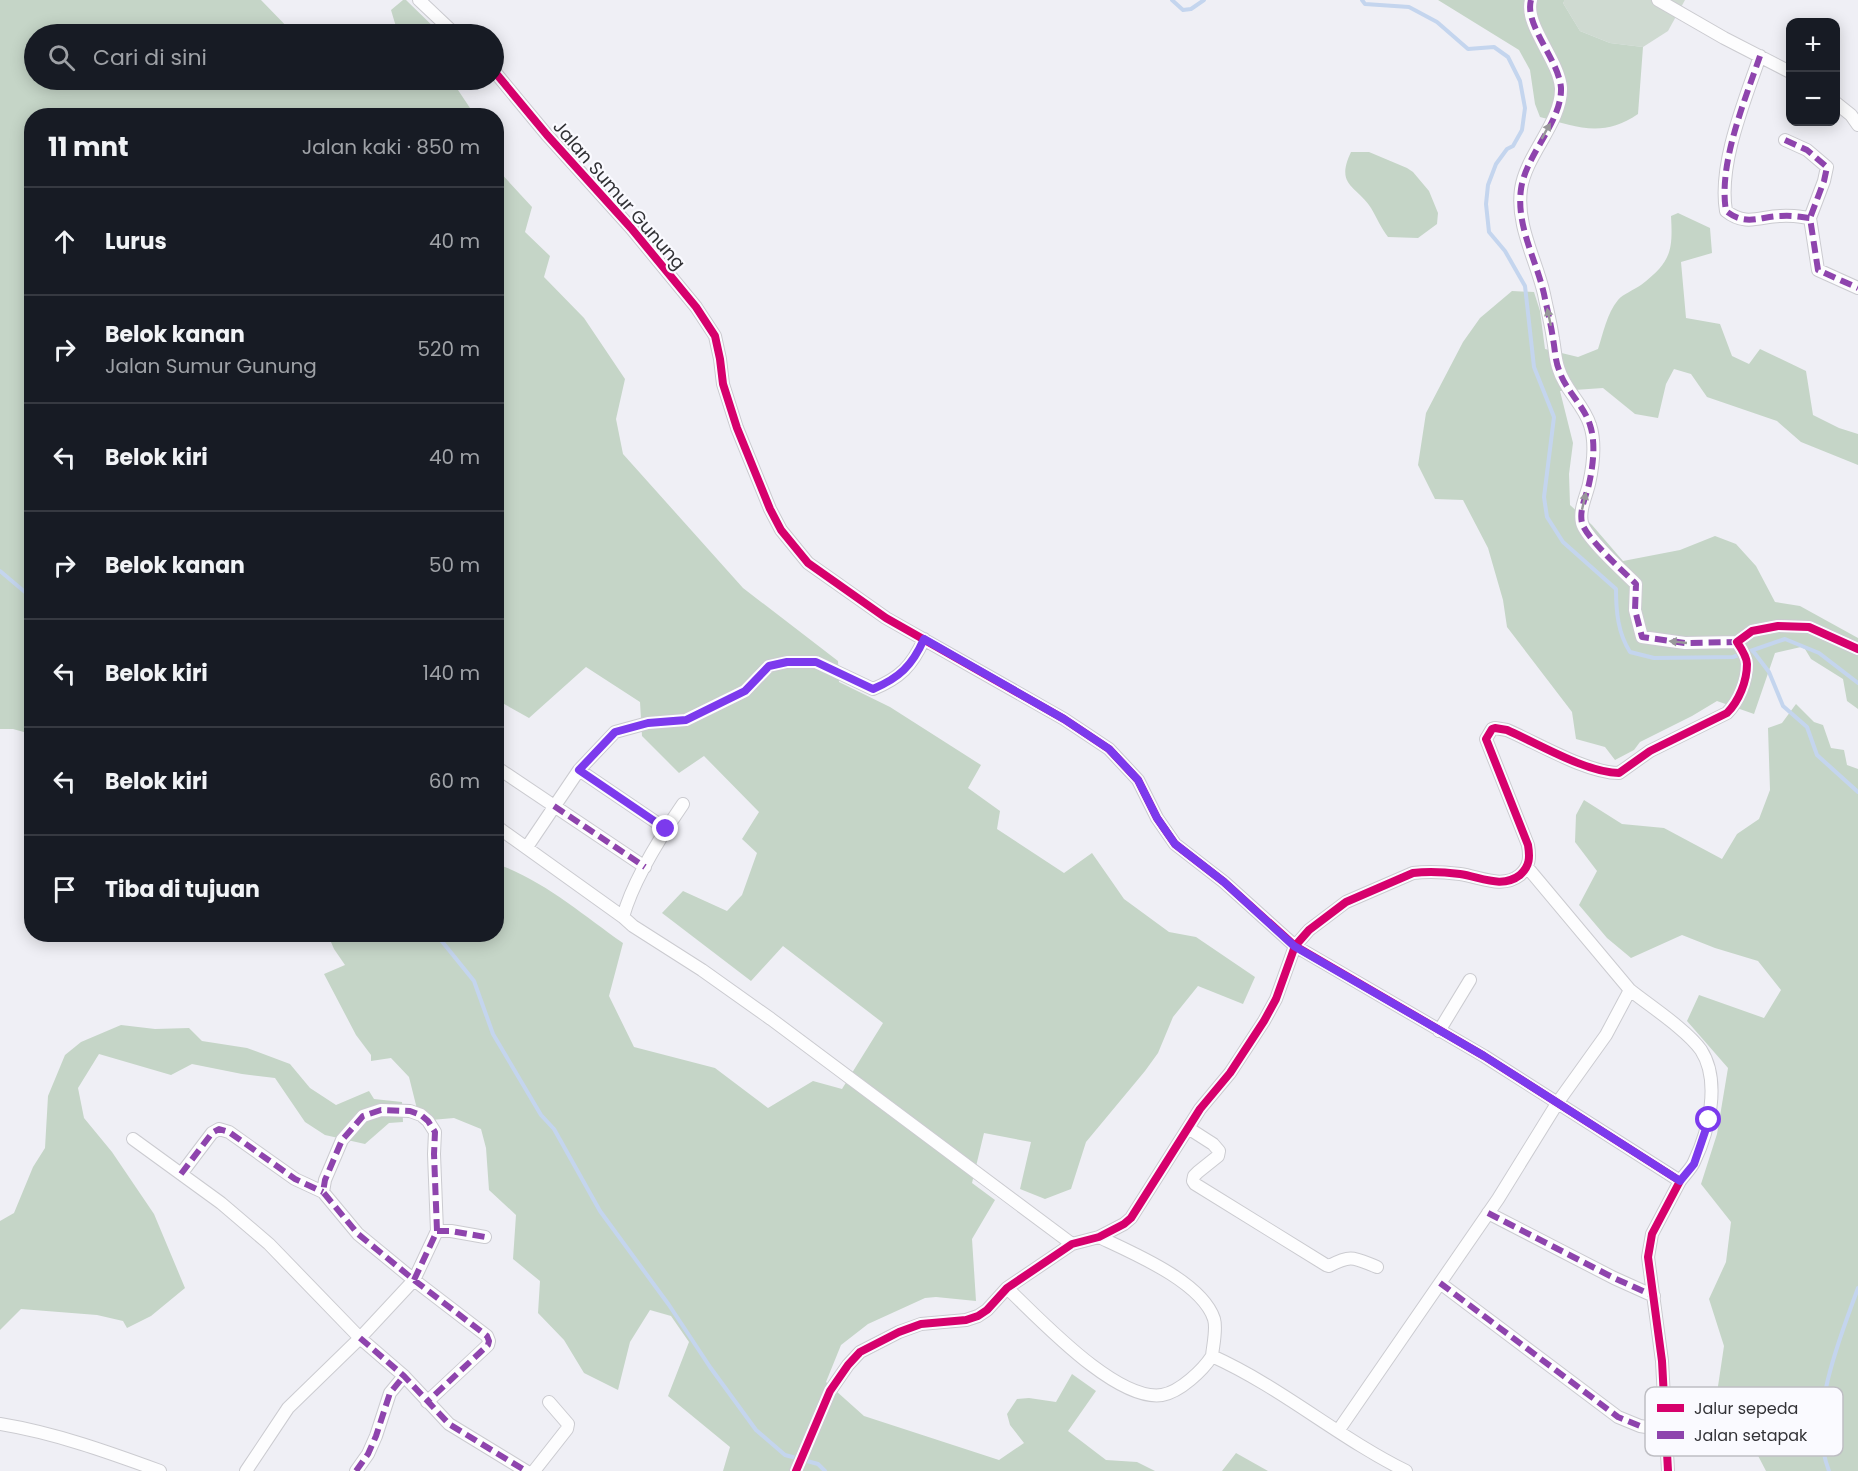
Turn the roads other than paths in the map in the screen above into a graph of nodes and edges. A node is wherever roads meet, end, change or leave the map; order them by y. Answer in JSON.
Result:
{"nodes":[{"id":1,"x":420,"y":0,"type":"edge"},
{"id":2,"x":1531,"y":0,"type":"edge"},
{"id":3,"x":1658,"y":0,"type":"edge"},
{"id":4,"x":445,"y":24,"type":"edge"},
{"id":5,"x":1760,"y":56,"type":"junction"},
{"id":6,"x":1786,"y":69,"type":"edge"},
{"id":7,"x":504,"y":83,"type":"edge"},
{"id":8,"x":1840,"y":106,"type":"edge"},
{"id":9,"x":1858,"y":125,"type":"edge"},
{"id":10,"x":1785,"y":140,"type":"dead end"},
{"id":11,"x":1810,"y":218,"type":"junction"},
{"id":12,"x":1858,"y":288,"type":"edge"},
{"id":13,"x":924,"y":639,"type":"junction"},
{"id":14,"x":1739,"y":645,"type":"junction"},
{"id":15,"x":1858,"y":649,"type":"edge"},
{"id":16,"x":579,"y":770,"type":"junction"},
{"id":17,"x":504,"y":772,"type":"edge"},
{"id":18,"x":683,"y":804,"type":"dead end"},
{"id":19,"x":554,"y":806,"type":"junction"},
{"id":20,"x":666,"y":829,"type":"junction"},
{"id":21,"x":504,"y":831,"type":"edge"},
{"id":22,"x":527,"y":847,"type":"junction"},
{"id":23,"x":645,"y":867,"type":"junction"},
{"id":24,"x":1527,"y":867,"type":"junction"},
{"id":25,"x":622,"y":917,"type":"junction"},
{"id":26,"x":1294,"y":946,"type":"junction"},
{"id":27,"x":1470,"y":980,"type":"dead end"},
{"id":28,"x":1630,"y":990,"type":"junction"},
{"id":29,"x":1439,"y":1031,"type":"junction"},
{"id":30,"x":1558,"y":1102,"type":"junction"},
{"id":31,"x":1188,"y":1128,"type":"junction"},
{"id":32,"x":133,"y":1139,"type":"dead end"},
{"id":33,"x":181,"y":1174,"type":"junction"},
{"id":34,"x":1680,"y":1181,"type":"junction"},
{"id":35,"x":323,"y":1192,"type":"junction"},
{"id":36,"x":1488,"y":1213,"type":"junction"},
{"id":37,"x":437,"y":1232,"type":"junction"},
{"id":38,"x":485,"y":1237,"type":"dead end"},
{"id":39,"x":1099,"y":1237,"type":"junction"},
{"id":40,"x":1072,"y":1244,"type":"junction"},
{"id":41,"x":1377,"y":1267,"type":"dead end"},
{"id":42,"x":414,"y":1280,"type":"junction"},
{"id":43,"x":1440,"y":1283,"type":"junction"},
{"id":44,"x":1007,"y":1288,"type":"junction"},
{"id":45,"x":1653,"y":1296,"type":"junction"},
{"id":46,"x":360,"y":1338,"type":"junction"},
{"id":47,"x":1212,"y":1356,"type":"junction"},
{"id":48,"x":404,"y":1377,"type":"junction"},
{"id":49,"x":1663,"y":1387,"type":"edge"},
{"id":50,"x":427,"y":1402,"type":"junction"},
{"id":51,"x":549,"y":1402,"type":"dead end"},
{"id":52,"x":0,"y":1424,"type":"edge"},
{"id":53,"x":1645,"y":1427,"type":"edge"},
{"id":54,"x":1338,"y":1431,"type":"junction"},
{"id":55,"x":1667,"y":1456,"type":"edge"},
{"id":56,"x":160,"y":1471,"type":"edge"},
{"id":57,"x":246,"y":1471,"type":"edge"},
{"id":58,"x":356,"y":1471,"type":"edge"},
{"id":59,"x":526,"y":1471,"type":"edge"},
{"id":60,"x":534,"y":1471,"type":"edge"},
{"id":61,"x":796,"y":1471,"type":"edge"},
{"id":62,"x":1406,"y":1471,"type":"edge"},
{"id":63,"x":1668,"y":1471,"type":"edge"}],
"edges":[{"from":1,"to":4,"type":"street"},
{"from":14,"to":2,"type":"street","one_way":true},
{"from":3,"to":5,"type":"street"},
{"from":5,"to":6,"type":"street"},
{"from":5,"to":11,"type":"street"},
{"from":7,"to":13,"type":"street","name":"Jalan Sumur Gunung"},
{"from":8,"to":9,"type":"street"},
{"from":10,"to":11,"type":"street"},
{"from":11,"to":12,"type":"street"},
{"from":13,"to":16,"type":"street"},
{"from":13,"to":26,"type":"street","name":"Jalan Sumur Gunung"},
{"from":14,"to":15,"type":"street"},
{"from":14,"to":24,"type":"street"},
{"from":16,"to":19,"type":"street"},
{"from":16,"to":20,"type":"street"},
{"from":17,"to":19,"type":"street"},
{"from":18,"to":20,"type":"street"},
{"from":19,"to":22,"type":"street"},
{"from":19,"to":23,"type":"street"},
{"from":20,"to":23,"type":"street"},
{"from":21,"to":22,"type":"street"},
{"from":22,"to":25,"type":"street"},
{"from":23,"to":25,"type":"street"},
{"from":24,"to":26,"type":"street"},
{"from":24,"to":28,"type":"street"},
{"from":25,"to":40,"type":"street"},
{"from":26,"to":29,"type":"street","name":"Jalan Sumur Gunung"},
{"from":26,"to":31,"type":"street"},
{"from":27,"to":29,"type":"street"},
{"from":28,"to":30,"type":"street"},
{"from":28,"to":34,"type":"street"},
{"from":29,"to":30,"type":"street","name":"Jalan Sumur Gunung"},
{"from":30,"to":34,"type":"street","name":"Jalan Sumur Gunung"},
{"from":30,"to":36,"type":"street"},
{"from":31,"to":39,"type":"street"},
{"from":31,"to":41,"type":"street"},
{"from":32,"to":33,"type":"street"},
{"from":33,"to":35,"type":"street"},
{"from":33,"to":46,"type":"street"},
{"from":34,"to":45,"type":"street"},
{"from":35,"to":37,"type":"street"},
{"from":35,"to":42,"type":"street"},
{"from":36,"to":43,"type":"street"},
{"from":36,"to":45,"type":"street"},
{"from":37,"to":38,"type":"street"},
{"from":37,"to":42,"type":"street"},
{"from":39,"to":40,"type":"street"},
{"from":39,"to":47,"type":"street"},
{"from":40,"to":44,"type":"street"},
{"from":42,"to":46,"type":"street"},
{"from":42,"to":50,"type":"street"},
{"from":43,"to":53,"type":"street"},
{"from":43,"to":54,"type":"street"},
{"from":44,"to":47,"type":"street"},
{"from":44,"to":61,"type":"street"},
{"from":45,"to":49,"type":"street"},
{"from":46,"to":48,"type":"street"},
{"from":46,"to":57,"type":"street"},
{"from":47,"to":54,"type":"street"},
{"from":48,"to":50,"type":"street"},
{"from":48,"to":58,"type":"street"},
{"from":50,"to":59,"type":"street"},
{"from":51,"to":60,"type":"street"},
{"from":52,"to":56,"type":"street"},
{"from":54,"to":62,"type":"street"},
{"from":55,"to":63,"type":"street"}]}
